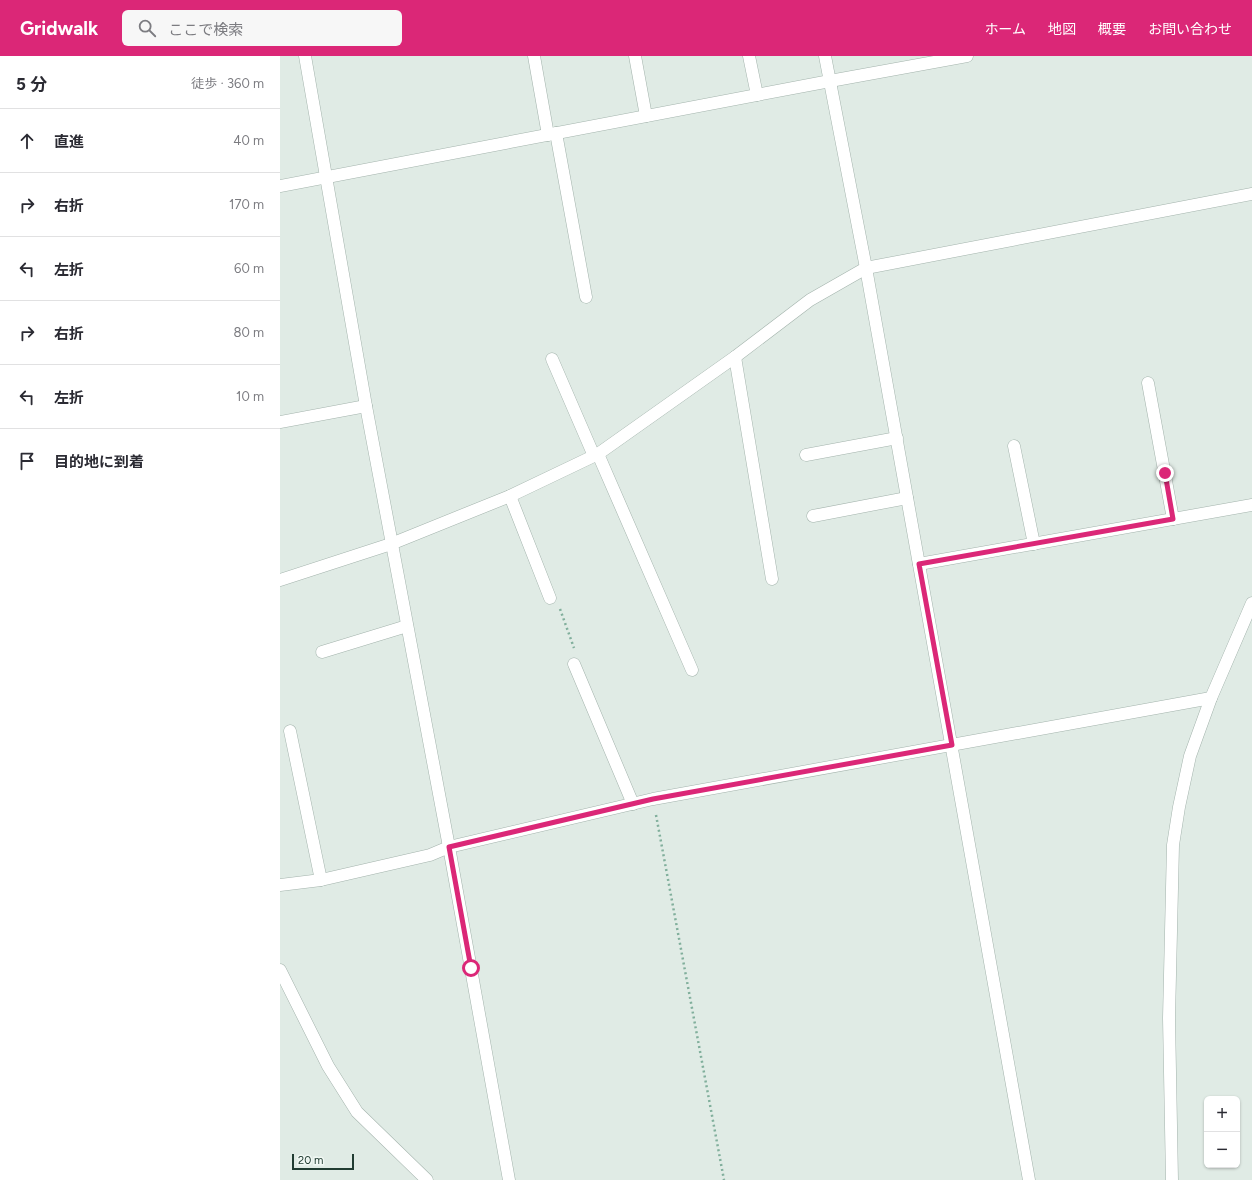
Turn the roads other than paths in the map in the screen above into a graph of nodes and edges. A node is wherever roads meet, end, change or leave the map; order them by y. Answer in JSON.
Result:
{"nodes":[{"id":1,"x":305,"y":56,"type":"edge"},
{"id":2,"x":534,"y":56,"type":"edge"},
{"id":3,"x":635,"y":56,"type":"edge"},
{"id":4,"x":749,"y":56,"type":"edge"},
{"id":5,"x":825,"y":56,"type":"edge"},
{"id":6,"x":967,"y":56,"type":"edge"},
{"id":7,"x":830,"y":81,"type":"junction"},
{"id":8,"x":757,"y":95,"type":"junction"},
{"id":9,"x":646,"y":116,"type":"junction"},
{"id":10,"x":552,"y":134,"type":"junction"},
{"id":11,"x":327,"y":177,"type":"junction"},
{"id":12,"x":280,"y":186,"type":"edge"},
{"id":13,"x":1252,"y":194,"type":"edge"},
{"id":14,"x":866,"y":268,"type":"junction"},
{"id":15,"x":586,"y":297,"type":"dead end"},
{"id":16,"x":734,"y":357,"type":"junction"},
{"id":17,"x":552,"y":359,"type":"dead end"},
{"id":18,"x":1148,"y":383,"type":"dead end"},
{"id":19,"x":366,"y":406,"type":"junction"},
{"id":20,"x":280,"y":422,"type":"edge"},
{"id":21,"x":897,"y":438,"type":"junction"},
{"id":22,"x":1014,"y":446,"type":"dead end"},
{"id":23,"x":596,"y":455,"type":"junction"},
{"id":24,"x":806,"y":455,"type":"dead end"},
{"id":25,"x":510,"y":496,"type":"junction"},
{"id":26,"x":907,"y":498,"type":"junction"},
{"id":27,"x":1252,"y":505,"type":"edge"},
{"id":28,"x":813,"y":516,"type":"dead end"},
{"id":29,"x":1173,"y":519,"type":"junction"},
{"id":30,"x":391,"y":544,"type":"junction"},
{"id":31,"x":1034,"y":544,"type":"junction"},
{"id":32,"x":919,"y":564,"type":"junction"},
{"id":33,"x":772,"y":579,"type":"dead end"},
{"id":34,"x":280,"y":580,"type":"edge"},
{"id":35,"x":550,"y":598,"type":"road end"},
{"id":36,"x":1252,"y":603,"type":"edge"},
{"id":37,"x":407,"y":626,"type":"junction"},
{"id":38,"x":322,"y":652,"type":"dead end"},
{"id":39,"x":574,"y":664,"type":"road end"},
{"id":40,"x":692,"y":670,"type":"dead end"},
{"id":41,"x":1211,"y":698,"type":"junction"},
{"id":42,"x":290,"y":731,"type":"dead end"},
{"id":43,"x":952,"y":745,"type":"junction"},
{"id":44,"x":633,"y":804,"type":"junction"},
{"id":45,"x":449,"y":847,"type":"junction"},
{"id":46,"x":321,"y":880,"type":"junction"},
{"id":47,"x":280,"y":885,"type":"edge"},
{"id":48,"x":280,"y":970,"type":"edge"},
{"id":49,"x":427,"y":1180,"type":"edge"},
{"id":50,"x":509,"y":1180,"type":"edge"},
{"id":51,"x":1030,"y":1180,"type":"edge"},
{"id":52,"x":1172,"y":1180,"type":"edge"}],
"edges":[{"from":1,"to":11,"type":"street"},
{"from":2,"to":10,"type":"street"},
{"from":3,"to":9,"type":"street"},
{"from":4,"to":8,"type":"street"},
{"from":5,"to":7,"type":"street"},
{"from":6,"to":7,"type":"street"},
{"from":7,"to":8,"type":"street"},
{"from":7,"to":14,"type":"street"},
{"from":8,"to":9,"type":"street"},
{"from":9,"to":10,"type":"street"},
{"from":10,"to":11,"type":"street"},
{"from":10,"to":15,"type":"street"},
{"from":11,"to":12,"type":"street"},
{"from":11,"to":19,"type":"street"},
{"from":13,"to":14,"type":"street"},
{"from":14,"to":16,"type":"street"},
{"from":14,"to":21,"type":"street"},
{"from":16,"to":23,"type":"street"},
{"from":16,"to":33,"type":"street"},
{"from":17,"to":23,"type":"street"},
{"from":18,"to":29,"type":"street"},
{"from":19,"to":20,"type":"street"},
{"from":19,"to":30,"type":"street"},
{"from":21,"to":24,"type":"street"},
{"from":21,"to":26,"type":"street"},
{"from":22,"to":31,"type":"street"},
{"from":23,"to":25,"type":"street"},
{"from":23,"to":40,"type":"street"},
{"from":25,"to":30,"type":"street"},
{"from":25,"to":35,"type":"street"},
{"from":26,"to":28,"type":"street"},
{"from":26,"to":32,"type":"street"},
{"from":27,"to":29,"type":"street"},
{"from":29,"to":31,"type":"street"},
{"from":30,"to":34,"type":"street"},
{"from":30,"to":37,"type":"street"},
{"from":31,"to":32,"type":"street"},
{"from":32,"to":43,"type":"street"},
{"from":36,"to":41,"type":"street"},
{"from":37,"to":38,"type":"street"},
{"from":37,"to":45,"type":"street"},
{"from":39,"to":44,"type":"street"},
{"from":41,"to":43,"type":"street"},
{"from":41,"to":52,"type":"street"},
{"from":42,"to":46,"type":"street"},
{"from":43,"to":44,"type":"street"},
{"from":43,"to":51,"type":"street"},
{"from":44,"to":45,"type":"street"},
{"from":45,"to":46,"type":"street"},
{"from":45,"to":50,"type":"street"},
{"from":46,"to":47,"type":"street"},
{"from":48,"to":49,"type":"street"}]}
